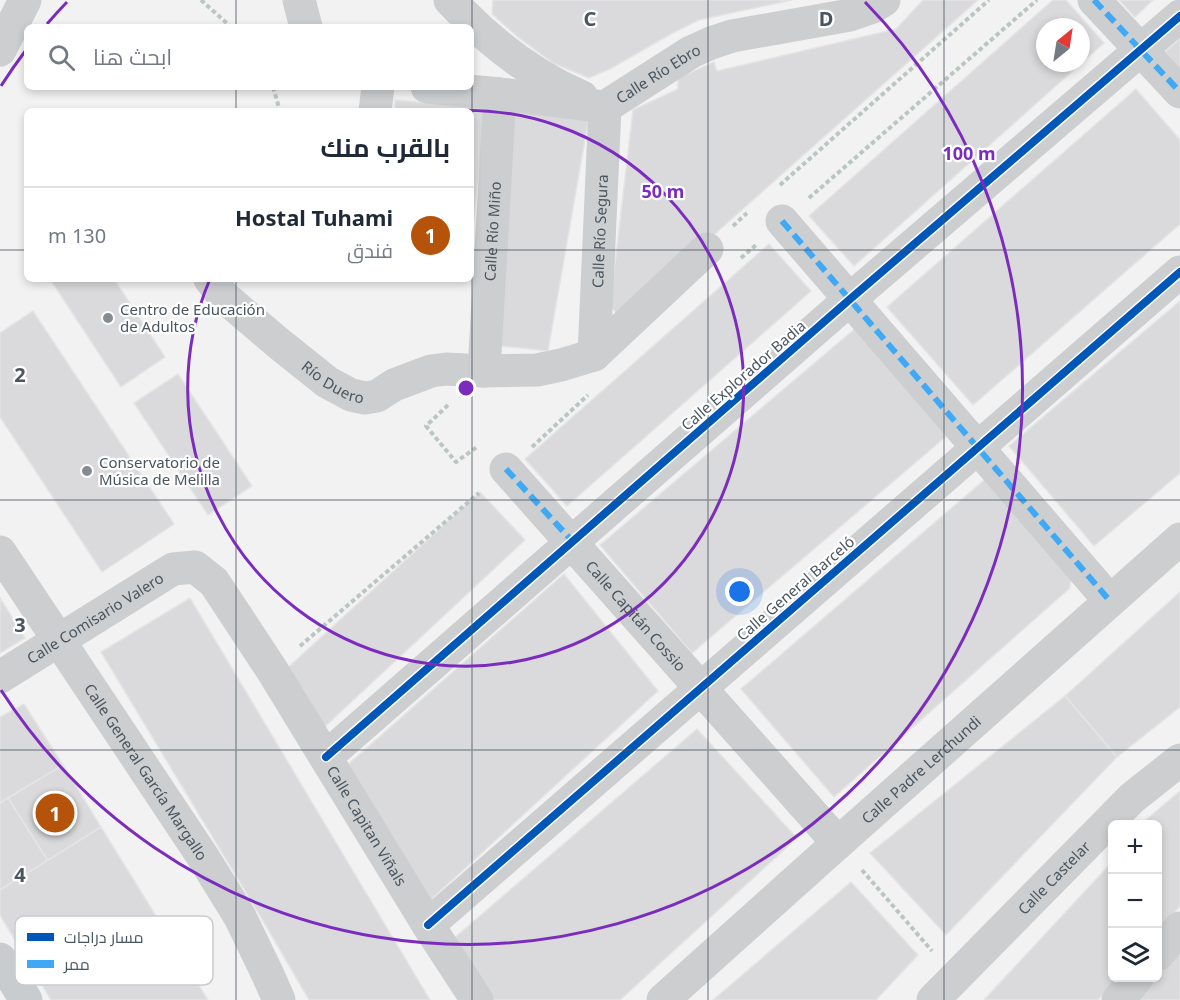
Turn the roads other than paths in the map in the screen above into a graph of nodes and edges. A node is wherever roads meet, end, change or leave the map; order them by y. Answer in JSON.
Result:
{"nodes":[{"id":1,"x":25,"y":0,"type":"edge"},
{"id":2,"x":298,"y":0,"type":"edge"},
{"id":3,"x":450,"y":0,"type":"edge"},
{"id":4,"x":884,"y":0,"type":"edge"},
{"id":5,"x":1094,"y":0,"type":"edge"},
{"id":6,"x":1180,"y":16,"type":"edge"},
{"id":7,"x":305,"y":24,"type":"edge"},
{"id":8,"x":1141,"y":49,"type":"junction"},
{"id":9,"x":0,"y":50,"type":"edge"},
{"id":10,"x":378,"y":90,"type":"edge"},
{"id":11,"x":458,"y":90,"type":"edge"},
{"id":12,"x":1180,"y":92,"type":"edge"},
{"id":13,"x":500,"y":94,"type":"junction"},
{"id":14,"x":605,"y":107,"type":"junction"},
{"id":15,"x":375,"y":108,"type":"edge"},
{"id":16,"x":782,"y":221,"type":"dead end"},
{"id":17,"x":481,"y":242,"type":"edge"},
{"id":18,"x":707,"y":249,"type":"road end"},
{"id":19,"x":1180,"y":272,"type":"edge"},
{"id":20,"x":212,"y":282,"type":"edge"},
{"id":21,"x":849,"y":300,"type":"junction"},
{"id":22,"x":594,"y":355,"type":"junction"},
{"id":23,"x":484,"y":371,"type":"junction"},
{"id":24,"x":977,"y":448,"type":"junction"},
{"id":25,"x":506,"y":469,"type":"road end"},
{"id":26,"x":1180,"y":539,"type":"edge"},
{"id":27,"x":573,"y":542,"type":"junction"},
{"id":28,"x":0,"y":552,"type":"edge"},
{"id":29,"x":195,"y":567,"type":"joint"},
{"id":30,"x":1110,"y":601,"type":"junction"},
{"id":31,"x":59,"y":640,"type":"junction"},
{"id":32,"x":0,"y":677,"type":"edge"},
{"id":33,"x":701,"y":688,"type":"junction"},
{"id":34,"x":326,"y":757,"type":"junction"},
{"id":35,"x":1180,"y":760,"type":"edge"},
{"id":36,"x":838,"y":843,"type":"junction"},
{"id":37,"x":428,"y":924,"type":"junction"},
{"id":38,"x":1180,"y":928,"type":"edge"},
{"id":39,"x":1162,"y":949,"type":"edge"},
{"id":40,"x":0,"y":959,"type":"edge"},
{"id":41,"x":1134,"y":982,"type":"edge"},
{"id":42,"x":15,"y":983,"type":"edge"},
{"id":43,"x":16,"y":985,"type":"edge"},
{"id":44,"x":26,"y":1000,"type":"edge"},
{"id":45,"x":279,"y":1000,"type":"edge"},
{"id":46,"x":477,"y":1000,"type":"edge"},
{"id":47,"x":663,"y":1000,"type":"edge"},
{"id":48,"x":933,"y":1000,"type":"edge"},
{"id":49,"x":1118,"y":1000,"type":"edge"}],
"edges":[{"from":1,"to":9,"type":"street"},
{"from":2,"to":7,"type":"street"},
{"from":3,"to":14,"type":"street"},
{"from":4,"to":14,"type":"street","name":"Calle Río Ebro"},
{"from":5,"to":8,"type":"street"},
{"from":6,"to":8,"type":"street","name":"Calle Explorador Badia"},
{"from":8,"to":12,"type":"street"},
{"from":8,"to":21,"type":"street","name":"Calle Explorador Badia"},
{"from":10,"to":15,"type":"street"},
{"from":11,"to":13,"type":"street","name":"Calle Río Ebro"},
{"from":13,"to":14,"type":"street","name":"Calle Río Ebro"},
{"from":13,"to":17,"type":"street","name":"Calle Río Miño"},
{"from":14,"to":22,"type":"street","name":"Calle Río Segura"},
{"from":16,"to":21,"type":"street"},
{"from":17,"to":23,"type":"street","name":"Calle Río Miño"},
{"from":18,"to":22,"type":"street"},
{"from":19,"to":24,"type":"street","name":"Calle General Barceló"},
{"from":20,"to":23,"type":"street","name":"Río Duero"},
{"from":21,"to":24,"type":"street"},
{"from":21,"to":27,"type":"street","name":"Calle Explorador Badia"},
{"from":22,"to":23,"type":"street","name":"Río Duero"},
{"from":24,"to":30,"type":"street"},
{"from":24,"to":33,"type":"street","name":"Calle General Barceló"},
{"from":25,"to":27,"type":"street","name":"Calle Capitán Cossio"},
{"from":26,"to":30,"type":"street","name":"Calle Padre Lerchundi"},
{"from":27,"to":33,"type":"street","name":"Calle Capitán Cossio"},
{"from":27,"to":34,"type":"street","name":"Calle Explorador Badia"},
{"from":28,"to":31,"type":"street","name":"Calle General García Margallo"},
{"from":29,"to":31,"type":"street","name":"Calle Comisario Valero"},
{"from":29,"to":34,"type":"street","name":"Calle Capitan Viñals"},
{"from":30,"to":36,"type":"street","name":"Calle Padre Lerchundi"},
{"from":31,"to":32,"type":"street","name":"Calle Comisario Valero"},
{"from":31,"to":45,"type":"street","name":"Calle General García Margallo"},
{"from":33,"to":36,"type":"street","name":"Calle Capitán Cossio"},
{"from":33,"to":37,"type":"street","name":"Calle General Barceló"},
{"from":34,"to":37,"type":"street","name":"Calle Capitan Viñals"},
{"from":35,"to":48,"type":"street","name":"Calle Castelar"},
{"from":36,"to":47,"type":"street","name":"Calle Padre Lerchundi"},
{"from":37,"to":46,"type":"street","name":"Calle Capitan Viñals"},
{"from":38,"to":39,"type":"street"},
{"from":40,"to":42,"type":"main road"},
{"from":41,"to":49,"type":"street"},
{"from":43,"to":44,"type":"main road"}]}
